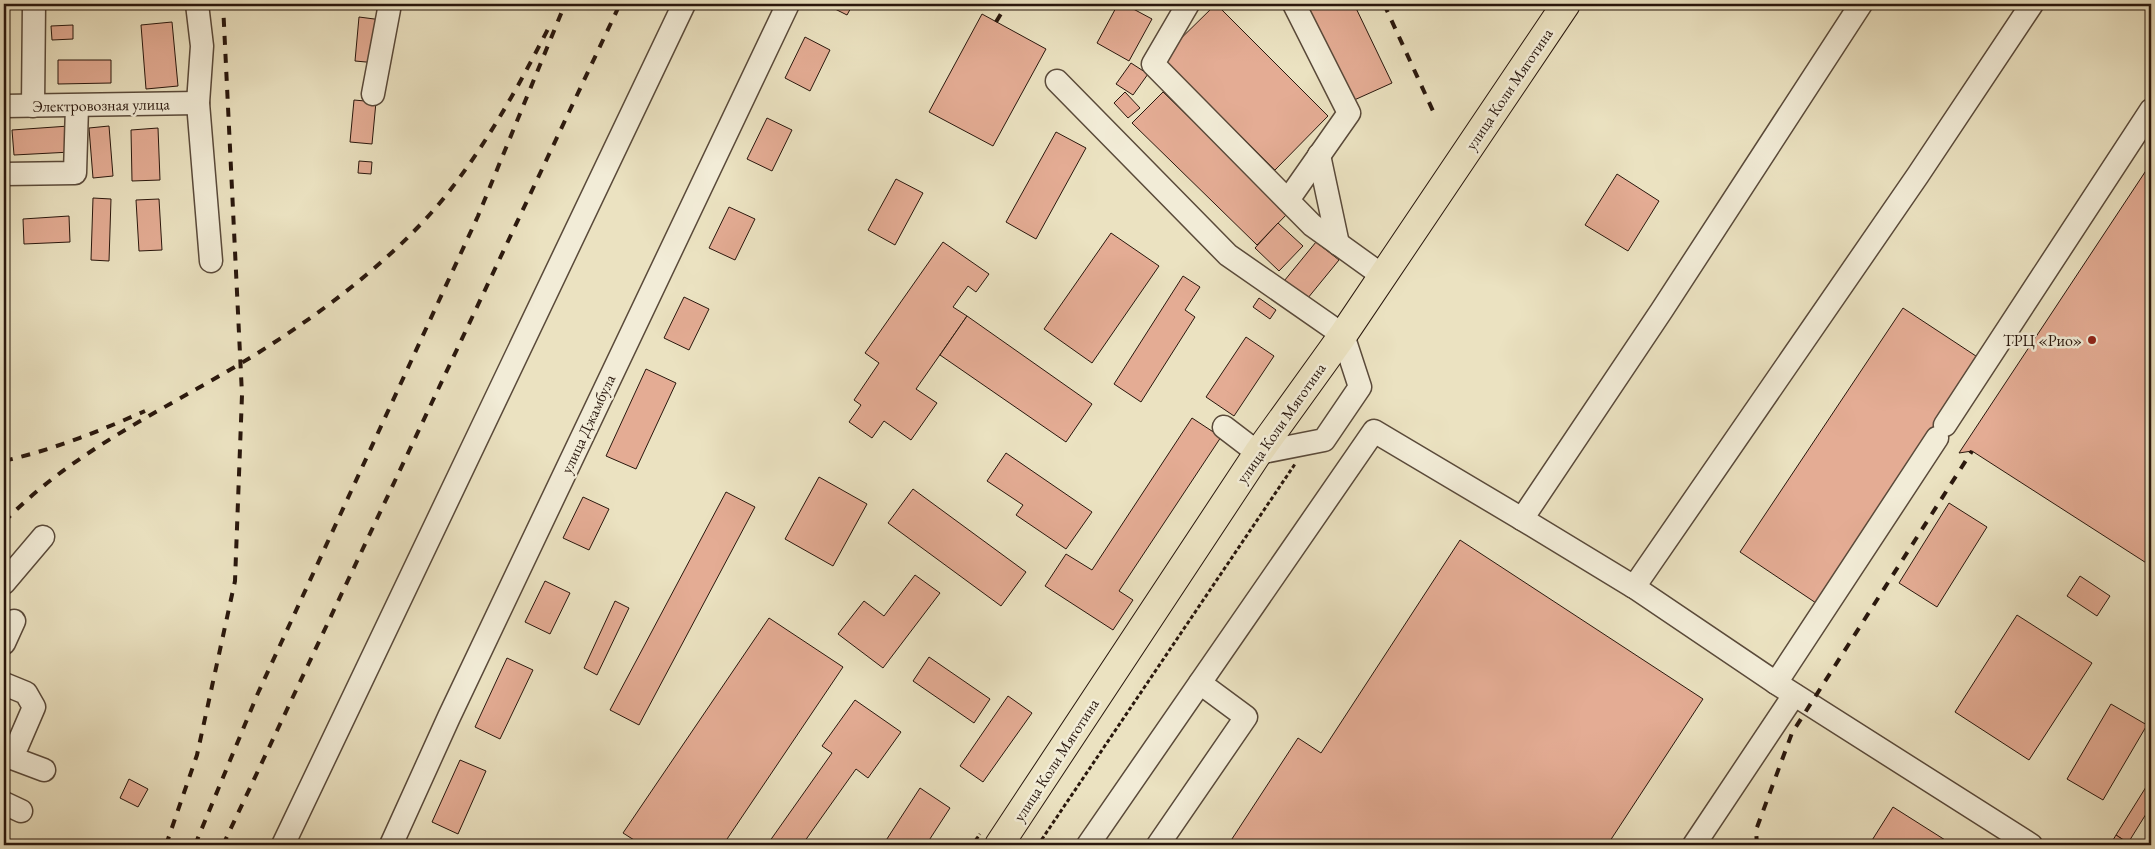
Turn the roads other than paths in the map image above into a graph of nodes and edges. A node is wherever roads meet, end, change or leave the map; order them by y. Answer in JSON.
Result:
{"nodes":[{"id":1,"x":34,"y":4,"type":"edge"},
{"id":2,"x":197,"y":4,"type":"edge"},
{"id":3,"x":390,"y":4,"type":"edge"},
{"id":4,"x":684,"y":4,"type":"edge"},
{"id":5,"x":788,"y":4,"type":"edge"},
{"id":6,"x":1188,"y":4,"type":"edge"},
{"id":7,"x":1294,"y":4,"type":"edge"},
{"id":8,"x":1566,"y":4,"type":"edge"},
{"id":9,"x":1861,"y":4,"type":"edge"},
{"id":10,"x":2032,"y":4,"type":"edge"},
{"id":11,"x":1057,"y":81,"type":"dead end"},
{"id":12,"x":373,"y":94,"type":"dead end"},
{"id":13,"x":198,"y":104,"type":"junction"},
{"id":14,"x":4,"y":106,"type":"edge"},
{"id":15,"x":33,"y":106,"type":"junction"},
{"id":16,"x":77,"y":106,"type":"junction"},
{"id":17,"x":2151,"y":110,"type":"edge"},
{"id":18,"x":1320,"y":155,"type":"junction"},
{"id":19,"x":4,"y":174,"type":"edge"},
{"id":20,"x":1288,"y":200,"type":"junction"},
{"id":21,"x":1338,"y":244,"type":"junction"},
{"id":22,"x":210,"y":261,"type":"dead end"},
{"id":23,"x":1383,"y":276,"type":"junction"},
{"id":24,"x":1344,"y":335,"type":"junction"},
{"id":25,"x":1342,"y":412,"type":"junction"},
{"id":26,"x":1224,"y":427,"type":"dead end"},
{"id":27,"x":1374,"y":431,"type":"junction"},
{"id":28,"x":1258,"y":453,"type":"junction"},
{"id":29,"x":1522,"y":519,"type":"junction"},
{"id":30,"x":43,"y":537,"type":"dead end"},
{"id":31,"x":4,"y":583,"type":"edge"},
{"id":32,"x":1634,"y":587,"type":"junction"},
{"id":33,"x":14,"y":621,"type":"dead end"},
{"id":34,"x":4,"y":643,"type":"edge"},
{"id":35,"x":1200,"y":683,"type":"junction"},
{"id":36,"x":4,"y":684,"type":"edge"},
{"id":37,"x":1785,"y":689,"type":"junction"},
{"id":38,"x":44,"y":770,"type":"dead end"},
{"id":39,"x":283,"y":845,"type":"edge"},
{"id":40,"x":391,"y":845,"type":"edge"},
{"id":41,"x":999,"y":845,"type":"edge"},
{"id":42,"x":1088,"y":845,"type":"edge"},
{"id":43,"x":1158,"y":845,"type":"edge"},
{"id":44,"x":1694,"y":845,"type":"edge"},
{"id":45,"x":2031,"y":845,"type":"edge"}],
"edges":[{"from":1,"to":15,"type":"street"},
{"from":2,"to":13,"type":"street"},
{"from":3,"to":12,"type":"street"},
{"from":4,"to":39,"type":"street"},
{"from":5,"to":40,"type":"street","name":"улица Джамбула"},
{"from":6,"to":20,"type":"street"},
{"from":7,"to":18,"type":"street"},
{"from":8,"to":23,"type":"main road","name":"улица Коли Мяготина"},
{"from":9,"to":29,"type":"street"},
{"from":10,"to":32,"type":"street"},
{"from":11,"to":24,"type":"street"},
{"from":13,"to":16,"type":"street","name":"Электровозная улица"},
{"from":13,"to":22,"type":"street"},
{"from":14,"to":15,"type":"street","name":"Электровозная улица"},
{"from":15,"to":16,"type":"street","name":"Электровозная улица"},
{"from":16,"to":19,"type":"street"},
{"from":17,"to":37,"type":"street"},
{"from":18,"to":20,"type":"street"},
{"from":18,"to":21,"type":"street"},
{"from":20,"to":21,"type":"street"},
{"from":21,"to":23,"type":"street"},
{"from":23,"to":24,"type":"main road","name":"улица Коли Мяготина"},
{"from":24,"to":25,"type":"street"},
{"from":24,"to":28,"type":"main road","name":"улица Коли Мяготина"},
{"from":25,"to":27,"type":"street"},
{"from":25,"to":28,"type":"street"},
{"from":26,"to":28,"type":"street"},
{"from":27,"to":29,"type":"street"},
{"from":27,"to":35,"type":"street"},
{"from":28,"to":41,"type":"main road","name":"улица Коли Мяготина"},
{"from":29,"to":32,"type":"street"},
{"from":30,"to":31,"type":"street"},
{"from":32,"to":37,"type":"street"},
{"from":33,"to":34,"type":"street"},
{"from":35,"to":42,"type":"street"},
{"from":35,"to":43,"type":"street"},
{"from":36,"to":38,"type":"street"},
{"from":37,"to":44,"type":"street"},
{"from":37,"to":45,"type":"street"}]}
